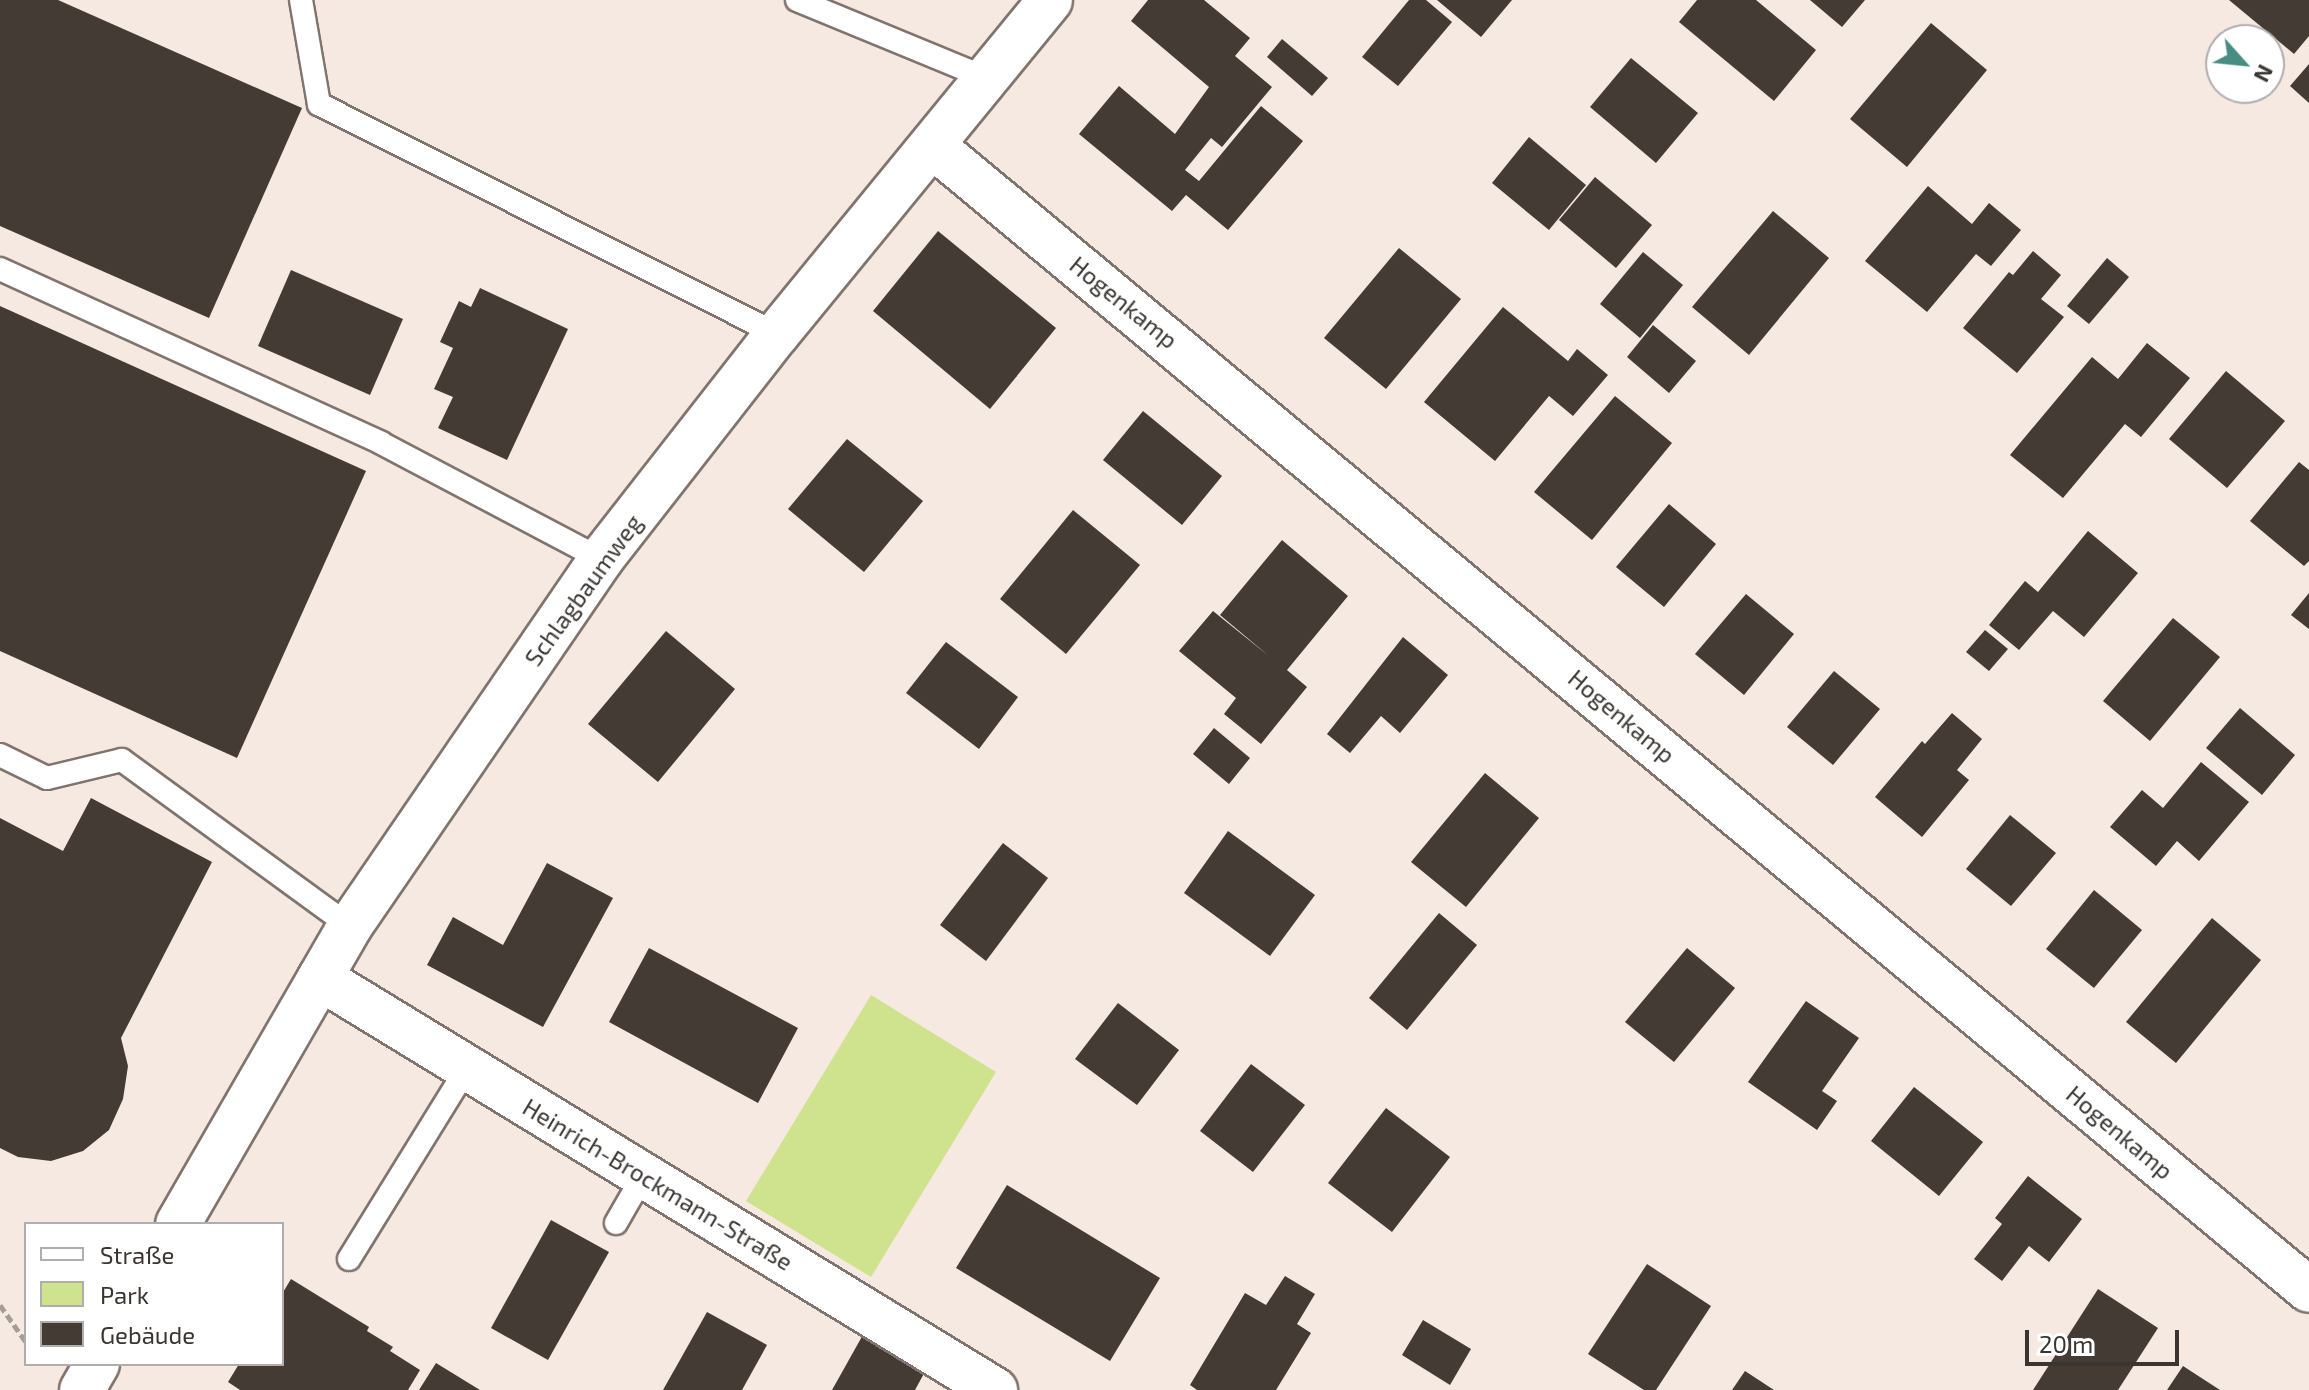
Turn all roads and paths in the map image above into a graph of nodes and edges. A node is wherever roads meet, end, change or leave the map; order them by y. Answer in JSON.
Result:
{"nodes":[{"id":1,"x":301,"y":0,"type":"edge"},
{"id":2,"x":797,"y":0,"type":"edge"},
{"id":3,"x":1050,"y":0,"type":"edge"},
{"id":4,"x":986,"y":78,"type":"junction"},
{"id":5,"x":933,"y":146,"type":"junction"},
{"id":6,"x":0,"y":269,"type":"edge"},
{"id":7,"x":777,"y":334,"type":"junction"},
{"id":8,"x":601,"y":559,"type":"junction"},
{"id":9,"x":0,"y":755,"type":"edge"},
{"id":10,"x":350,"y":926,"type":"junction"},
{"id":11,"x":320,"y":978,"type":"junction"},
{"id":12,"x":467,"y":1068,"type":"junction"},
{"id":13,"x":643,"y":1176,"type":"junction"},
{"id":14,"x":179,"y":1222,"type":"edge"},
{"id":15,"x":616,"y":1223,"type":"dead end"},
{"id":16,"x":349,"y":1259,"type":"dead end"},
{"id":17,"x":2309,"y":1290,"type":"edge"},
{"id":18,"x":0,"y":1305,"type":"edge"},
{"id":19,"x":24,"y":1339,"type":"edge"},
{"id":20,"x":96,"y":1366,"type":"edge"},
{"id":21,"x":82,"y":1390,"type":"edge"},
{"id":22,"x":995,"y":1390,"type":"edge"}],
"edges":[{"from":1,"to":7,"type":"lane"},
{"from":2,"to":4,"type":"lane"},
{"from":3,"to":4,"type":"street","name":"Schlagbaumweg"},
{"from":4,"to":5,"type":"street","name":"Schlagbaumweg"},
{"from":5,"to":7,"type":"street","name":"Schlagbaumweg"},
{"from":5,"to":17,"type":"street","name":"Hogenkamp"},
{"from":6,"to":8,"type":"lane"},
{"from":7,"to":8,"type":"street","name":"Schlagbaumweg"},
{"from":8,"to":10,"type":"street","name":"Schlagbaumweg"},
{"from":9,"to":10,"type":"lane"},
{"from":10,"to":11,"type":"street","name":"Schlagbaumweg"},
{"from":11,"to":12,"type":"street","name":"Heinrich-Brockmann-Straße"},
{"from":11,"to":14,"type":"street","name":"Schlagbaumweg"},
{"from":12,"to":13,"type":"street","name":"Heinrich-Brockmann-Straße"},
{"from":12,"to":16,"type":"lane"},
{"from":13,"to":15,"type":"lane"},
{"from":13,"to":22,"type":"street","name":"Heinrich-Brockmann-Straße"},
{"from":18,"to":19,"type":"path"},
{"from":20,"to":21,"type":"street"}]}
